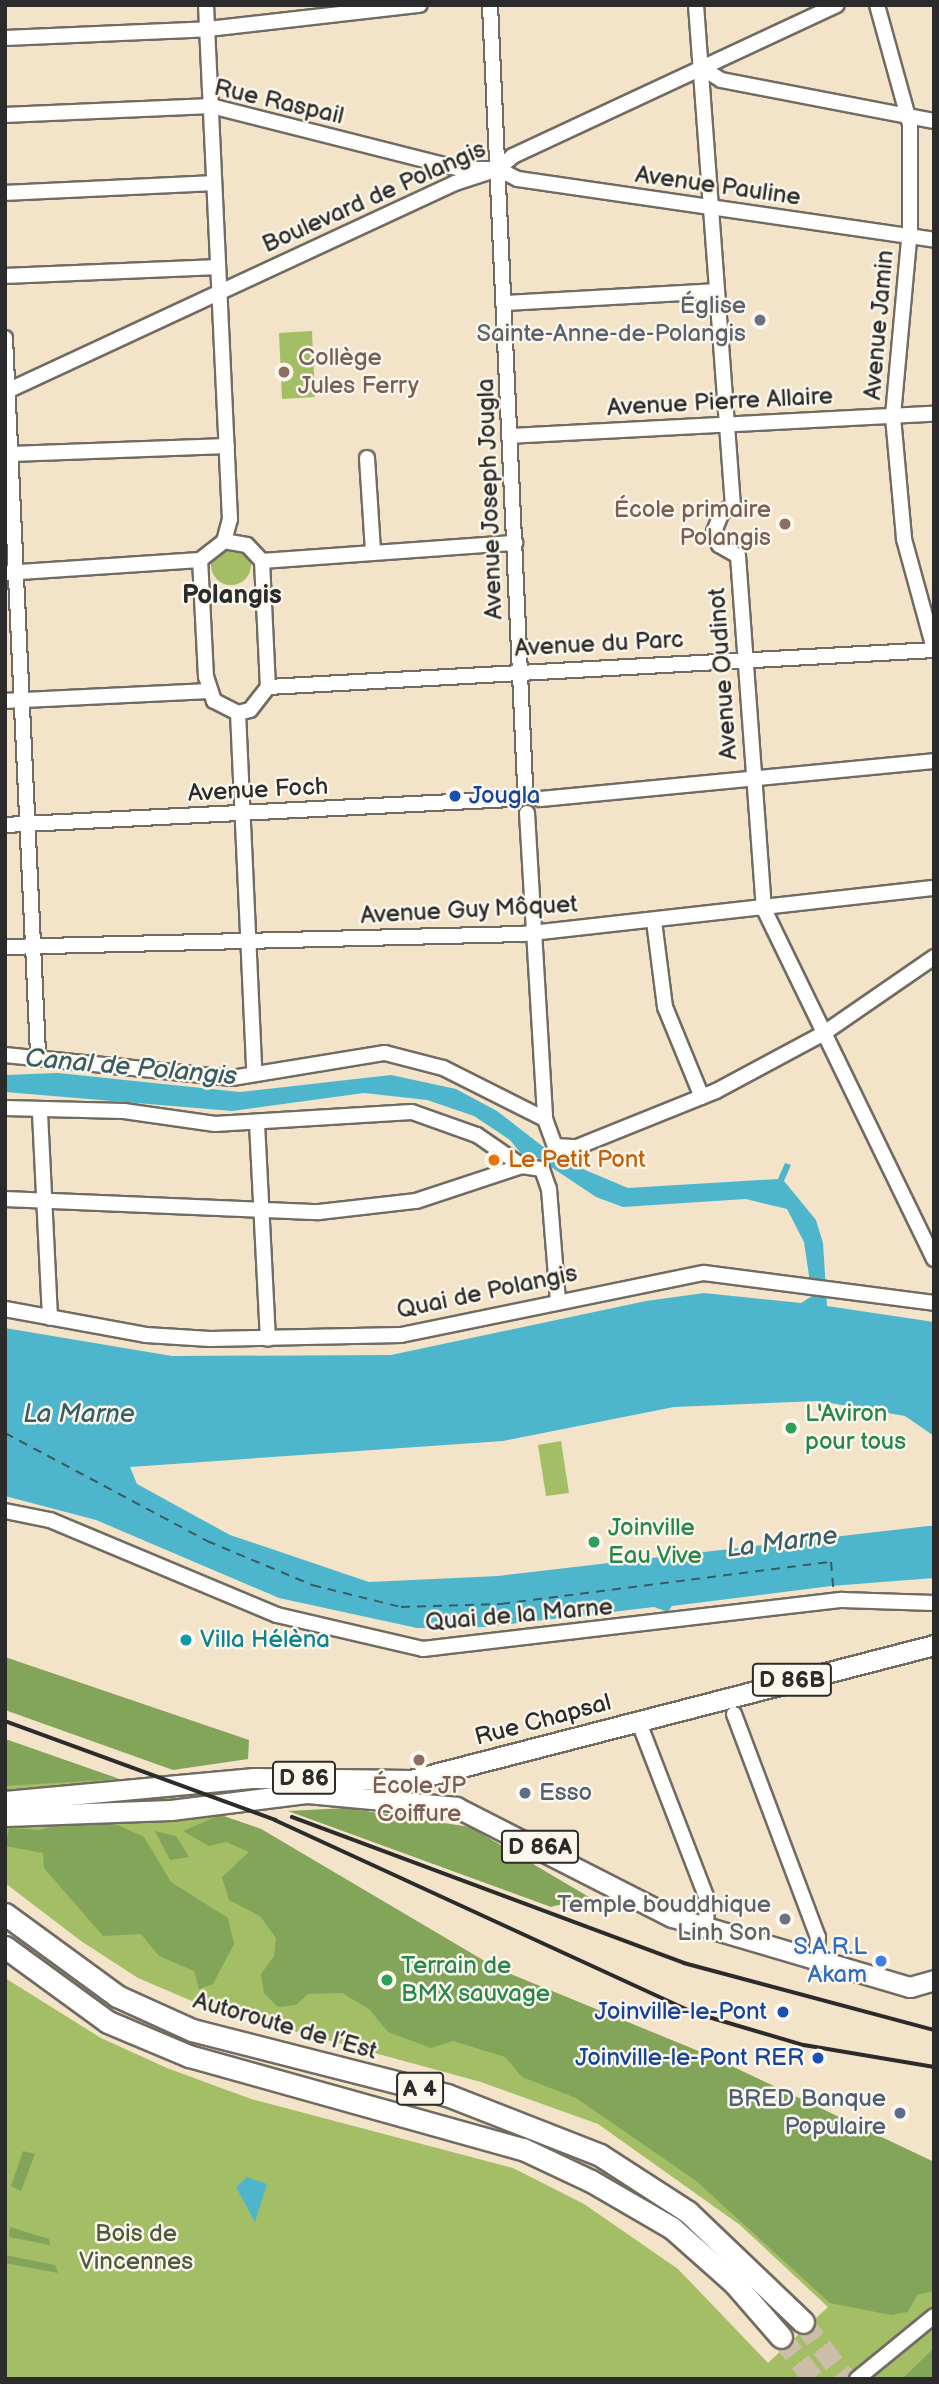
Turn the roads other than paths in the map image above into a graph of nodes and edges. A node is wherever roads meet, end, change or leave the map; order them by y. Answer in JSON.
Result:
{"nodes":[{"id":1,"x":206,"y":5,"type":"edge"},
{"id":2,"x":419,"y":5,"type":"edge"},
{"id":3,"x":490,"y":5,"type":"edge"},
{"id":4,"x":696,"y":5,"type":"edge"},
{"id":5,"x":836,"y":5,"type":"edge"},
{"id":6,"x":877,"y":5,"type":"edge"},
{"id":7,"x":208,"y":29,"type":"junction"},
{"id":8,"x":5,"y":38,"type":"edge"},
{"id":9,"x":702,"y":68,"type":"junction"},
{"id":10,"x":211,"y":106,"type":"junction"},
{"id":11,"x":5,"y":115,"type":"edge"},
{"id":12,"x":909,"y":116,"type":"junction"},
{"id":13,"x":934,"y":121,"type":"edge"},
{"id":14,"x":498,"y":169,"type":"junction"},
{"id":15,"x":214,"y":183,"type":"junction"},
{"id":16,"x":5,"y":193,"type":"edge"},
{"id":17,"x":712,"y":208,"type":"junction"},
{"id":18,"x":910,"y":237,"type":"junction"},
{"id":19,"x":934,"y":240,"type":"edge"},
{"id":20,"x":218,"y":267,"type":"junction"},
{"id":21,"x":5,"y":276,"type":"edge"},
{"id":22,"x":716,"y":291,"type":"junction"},
{"id":23,"x":218,"y":293,"type":"junction"},
{"id":24,"x":504,"y":303,"type":"junction"},
{"id":25,"x":5,"y":338,"type":"edge"},
{"id":26,"x":6,"y":362,"type":"edge"},
{"id":27,"x":7,"y":392,"type":"edge"},
{"id":28,"x":934,"y":414,"type":"edge"},
{"id":29,"x":893,"y":417,"type":"junction"},
{"id":30,"x":728,"y":425,"type":"junction"},
{"id":31,"x":509,"y":436,"type":"junction"},
{"id":32,"x":226,"y":446,"type":"junction"},
{"id":33,"x":11,"y":454,"type":"junction"},
{"id":34,"x":367,"y":458,"type":"dead end"},
{"id":35,"x":223,"y":541,"type":"junction"},
{"id":36,"x":515,"y":543,"type":"junction"},
{"id":37,"x":373,"y":552,"type":"junction"},
{"id":38,"x":200,"y":560,"type":"junction"},
{"id":39,"x":262,"y":561,"type":"junction"},
{"id":40,"x":11,"y":573,"type":"edge"},
{"id":41,"x":934,"y":650,"type":"edge"},
{"id":42,"x":745,"y":658,"type":"junction"},
{"id":43,"x":519,"y":671,"type":"junction"},
{"id":44,"x":268,"y":687,"type":"junction"},
{"id":45,"x":208,"y":691,"type":"junction"},
{"id":46,"x":22,"y":700,"type":"junction"},
{"id":47,"x":5,"y":701,"type":"edge"},
{"id":48,"x":238,"y":713,"type":"junction"},
{"id":49,"x":934,"y":761,"type":"edge"},
{"id":50,"x":753,"y":779,"type":"junction"},
{"id":51,"x":525,"y":786,"type":"junction"},
{"id":52,"x":512,"y":799,"type":"junction"},
{"id":53,"x":540,"y":799,"type":"junction"},
{"id":54,"x":527,"y":813,"type":"junction"},
{"id":55,"x":243,"y":814,"type":"junction"},
{"id":56,"x":5,"y":825,"type":"edge"},
{"id":57,"x":29,"y":825,"type":"junction"},
{"id":58,"x":934,"y":888,"type":"edge"},
{"id":59,"x":764,"y":909,"type":"junction"},
{"id":60,"x":654,"y":921,"type":"junction"},
{"id":61,"x":533,"y":933,"type":"junction"},
{"id":62,"x":248,"y":943,"type":"junction"},
{"id":63,"x":5,"y":947,"type":"edge"},
{"id":64,"x":33,"y":947,"type":"junction"},
{"id":65,"x":934,"y":957,"type":"edge"},
{"id":66,"x":824,"y":1032,"type":"junction"},
{"id":67,"x":38,"y":1054,"type":"junction"},
{"id":68,"x":5,"y":1055,"type":"edge"},
{"id":69,"x":254,"y":1072,"type":"junction"},
{"id":70,"x":702,"y":1097,"type":"junction"},
{"id":71,"x":5,"y":1108,"type":"edge"},
{"id":72,"x":40,"y":1114,"type":"junction"},
{"id":73,"x":545,"y":1119,"type":"junction"},
{"id":74,"x":257,"y":1124,"type":"junction"},
{"id":75,"x":555,"y":1146,"type":"junction"},
{"id":76,"x":522,"y":1166,"type":"junction"},
{"id":77,"x":542,"y":1169,"type":"junction"},
{"id":78,"x":5,"y":1199,"type":"edge"},
{"id":79,"x":44,"y":1200,"type":"junction"},
{"id":80,"x":261,"y":1210,"type":"junction"},
{"id":81,"x":934,"y":1259,"type":"edge"},
{"id":82,"x":558,"y":1301,"type":"junction"},
{"id":83,"x":934,"y":1303,"type":"edge"},
{"id":84,"x":5,"y":1309,"type":"edge"},
{"id":85,"x":50,"y":1318,"type":"junction"},
{"id":86,"x":268,"y":1339,"type":"junction"},
{"id":87,"x":5,"y":1511,"type":"edge"},
{"id":88,"x":934,"y":1604,"type":"edge"},
{"id":89,"x":934,"y":1634,"type":"edge"},
{"id":90,"x":934,"y":1645,"type":"edge"},
{"id":91,"x":734,"y":1714,"type":"dead end"},
{"id":92,"x":644,"y":1718,"type":"junction"},
{"id":93,"x":449,"y":1771,"type":"junction"},
{"id":94,"x":5,"y":1801,"type":"edge"},
{"id":95,"x":456,"y":1807,"type":"junction"},
{"id":96,"x":5,"y":1816,"type":"edge"},
{"id":97,"x":5,"y":1914,"type":"edge"},
{"id":98,"x":706,"y":1927,"type":"junction"},
{"id":99,"x":5,"y":1947,"type":"edge"},
{"id":100,"x":816,"y":1959,"type":"junction"},
{"id":101,"x":934,"y":1980,"type":"edge"},
{"id":102,"x":934,"y":2316,"type":"edge"},
{"id":103,"x":803,"y":2322,"type":"tunnel mouth"},
{"id":104,"x":781,"y":2337,"type":"tunnel mouth"},
{"id":105,"x":857,"y":2379,"type":"edge"}],
"edges":[{"from":1,"to":7,"type":"street"},
{"from":2,"to":7,"type":"street"},
{"from":3,"to":14,"type":"street","name":"Avenue Joseph Jougla"},
{"from":4,"to":9,"type":"street","name":"Avenue Oudinot"},
{"from":5,"to":9,"type":"street","name":"Boulevard de Polangis"},
{"from":6,"to":12,"type":"street","name":"Avenue Jamin"},
{"from":7,"to":8,"type":"street"},
{"from":7,"to":10,"type":"street"},
{"from":9,"to":12,"type":"street"},
{"from":9,"to":14,"type":"street","name":"Boulevard de Polangis"},
{"from":9,"to":17,"type":"street","name":"Avenue Oudinot"},
{"from":10,"to":11,"type":"street","name":"Rue Raspail"},
{"from":10,"to":14,"type":"street","name":"Rue Raspail"},
{"from":10,"to":15,"type":"street"},
{"from":12,"to":13,"type":"street"},
{"from":12,"to":18,"type":"street","name":"Avenue Jamin"},
{"from":14,"to":17,"type":"street","name":"Avenue Pauline"},
{"from":14,"to":23,"type":"street","name":"Boulevard de Polangis"},
{"from":14,"to":24,"type":"street","name":"Avenue Joseph Jougla"},
{"from":15,"to":16,"type":"street"},
{"from":15,"to":20,"type":"street"},
{"from":17,"to":18,"type":"street","name":"Avenue Pauline"},
{"from":17,"to":22,"type":"street","name":"Avenue Oudinot"},
{"from":18,"to":19,"type":"street","name":"Avenue Pauline"},
{"from":18,"to":29,"type":"street","name":"Avenue Jamin"},
{"from":20,"to":21,"type":"street"},
{"from":20,"to":23,"type":"street"},
{"from":22,"to":24,"type":"street"},
{"from":22,"to":30,"type":"street","name":"Avenue Oudinot"},
{"from":23,"to":27,"type":"street","name":"Boulevard de Polangis"},
{"from":23,"to":32,"type":"street"},
{"from":24,"to":31,"type":"street","name":"Avenue Joseph Jougla"},
{"from":25,"to":26,"type":"street"},
{"from":26,"to":27,"type":"street"},
{"from":27,"to":33,"type":"street"},
{"from":28,"to":29,"type":"street","name":"Avenue Pierre Allaire"},
{"from":29,"to":30,"type":"street","name":"Avenue Pierre Allaire"},
{"from":29,"to":41,"type":"street","name":"Avenue Jamin"},
{"from":30,"to":31,"type":"street","name":"Avenue Pierre Allaire"},
{"from":30,"to":42,"type":"street","name":"Avenue Oudinot"},
{"from":31,"to":36,"type":"street","name":"Avenue Joseph Jougla"},
{"from":32,"to":33,"type":"street"},
{"from":32,"to":35,"type":"street"},
{"from":33,"to":40,"type":"street"},
{"from":34,"to":37,"type":"street"},
{"from":35,"to":38,"type":"street"},
{"from":35,"to":39,"type":"street"},
{"from":36,"to":37,"type":"street"},
{"from":36,"to":43,"type":"street","name":"Avenue Joseph Jougla"},
{"from":37,"to":39,"type":"street"},
{"from":38,"to":40,"type":"street"},
{"from":38,"to":45,"type":"street"},
{"from":39,"to":44,"type":"street"},
{"from":40,"to":46,"type":"street"},
{"from":41,"to":42,"type":"street","name":"Avenue du Parc"},
{"from":42,"to":43,"type":"street","name":"Avenue du Parc"},
{"from":42,"to":50,"type":"street","name":"Avenue Oudinot"},
{"from":43,"to":44,"type":"street","name":"Avenue du Parc"},
{"from":43,"to":51,"type":"street","name":"Avenue Joseph Jougla"},
{"from":44,"to":48,"type":"street"},
{"from":45,"to":46,"type":"street"},
{"from":45,"to":48,"type":"street"},
{"from":46,"to":47,"type":"street"},
{"from":46,"to":57,"type":"street"},
{"from":48,"to":55,"type":"street"},
{"from":49,"to":50,"type":"street"},
{"from":50,"to":53,"type":"street"},
{"from":50,"to":59,"type":"street","name":"Avenue Oudinot"},
{"from":51,"to":52,"type":"street"},
{"from":51,"to":53,"type":"street"},
{"from":52,"to":54,"type":"street"},
{"from":52,"to":55,"type":"street","name":"Avenue Foch"},
{"from":53,"to":54,"type":"street"},
{"from":54,"to":61,"type":"street"},
{"from":55,"to":57,"type":"street","name":"Avenue Foch"},
{"from":55,"to":62,"type":"street"},
{"from":56,"to":57,"type":"street","name":"Avenue Foch"},
{"from":57,"to":64,"type":"street"},
{"from":58,"to":59,"type":"street","name":"Avenue Guy Môquet"},
{"from":59,"to":60,"type":"street","name":"Avenue Guy Môquet"},
{"from":59,"to":66,"type":"street","name":"Avenue Oudinot"},
{"from":60,"to":61,"type":"street","name":"Avenue Guy Môquet"},
{"from":60,"to":70,"type":"street"},
{"from":61,"to":62,"type":"street","name":"Avenue Guy Môquet"},
{"from":61,"to":73,"type":"street"},
{"from":62,"to":64,"type":"street","name":"Avenue Guy Môquet"},
{"from":62,"to":69,"type":"street"},
{"from":63,"to":64,"type":"street","name":"Avenue Guy Môquet"},
{"from":64,"to":67,"type":"street"},
{"from":65,"to":66,"type":"street"},
{"from":66,"to":70,"type":"street"},
{"from":66,"to":81,"type":"street","name":"Avenue Oudinot"},
{"from":67,"to":68,"type":"street"},
{"from":67,"to":69,"type":"street"},
{"from":69,"to":73,"type":"street"},
{"from":70,"to":75,"type":"street"},
{"from":71,"to":72,"type":"street"},
{"from":72,"to":74,"type":"street"},
{"from":72,"to":79,"type":"street"},
{"from":73,"to":75,"type":"street"},
{"from":74,"to":76,"type":"street"},
{"from":74,"to":80,"type":"street"},
{"from":75,"to":77,"type":"street"},
{"from":76,"to":77,"type":"street"},
{"from":76,"to":80,"type":"street"},
{"from":77,"to":82,"type":"street"},
{"from":78,"to":79,"type":"street"},
{"from":79,"to":80,"type":"street"},
{"from":79,"to":85,"type":"street"},
{"from":80,"to":86,"type":"street"},
{"from":82,"to":83,"type":"street","name":"Quai de Polangis"},
{"from":82,"to":86,"type":"street","name":"Quai de Polangis"},
{"from":84,"to":85,"type":"street","name":"Quai de Polangis"},
{"from":85,"to":86,"type":"street","name":"Quai de Polangis"},
{"from":87,"to":88,"type":"street","name":"Quai de la Marne"},
{"from":89,"to":92,"type":"main road"},
{"from":90,"to":92,"type":"main road","name":"Rue Chapsal","number":"D 86B"},
{"from":91,"to":100,"type":"street"},
{"from":92,"to":93,"type":"main road","name":"Rue Chapsal","number":"D 86B"},
{"from":92,"to":98,"type":"street"},
{"from":93,"to":94,"type":"main road","name":"Rue Chapsal","number":"D 86"},
{"from":93,"to":95,"type":"main road"},
{"from":95,"to":96,"type":"main road"},
{"from":95,"to":98,"type":"main road","number":"D 86A"},
{"from":97,"to":103,"type":"highway","name":"Autoroute de l’Est","number":"A 4"},
{"from":98,"to":100,"type":"main road","number":"D 86A"},
{"from":99,"to":104,"type":"highway","number":"A 4"},
{"from":100,"to":101,"type":"main road","number":"D 86A"},
{"from":102,"to":105,"type":"street"}]}
